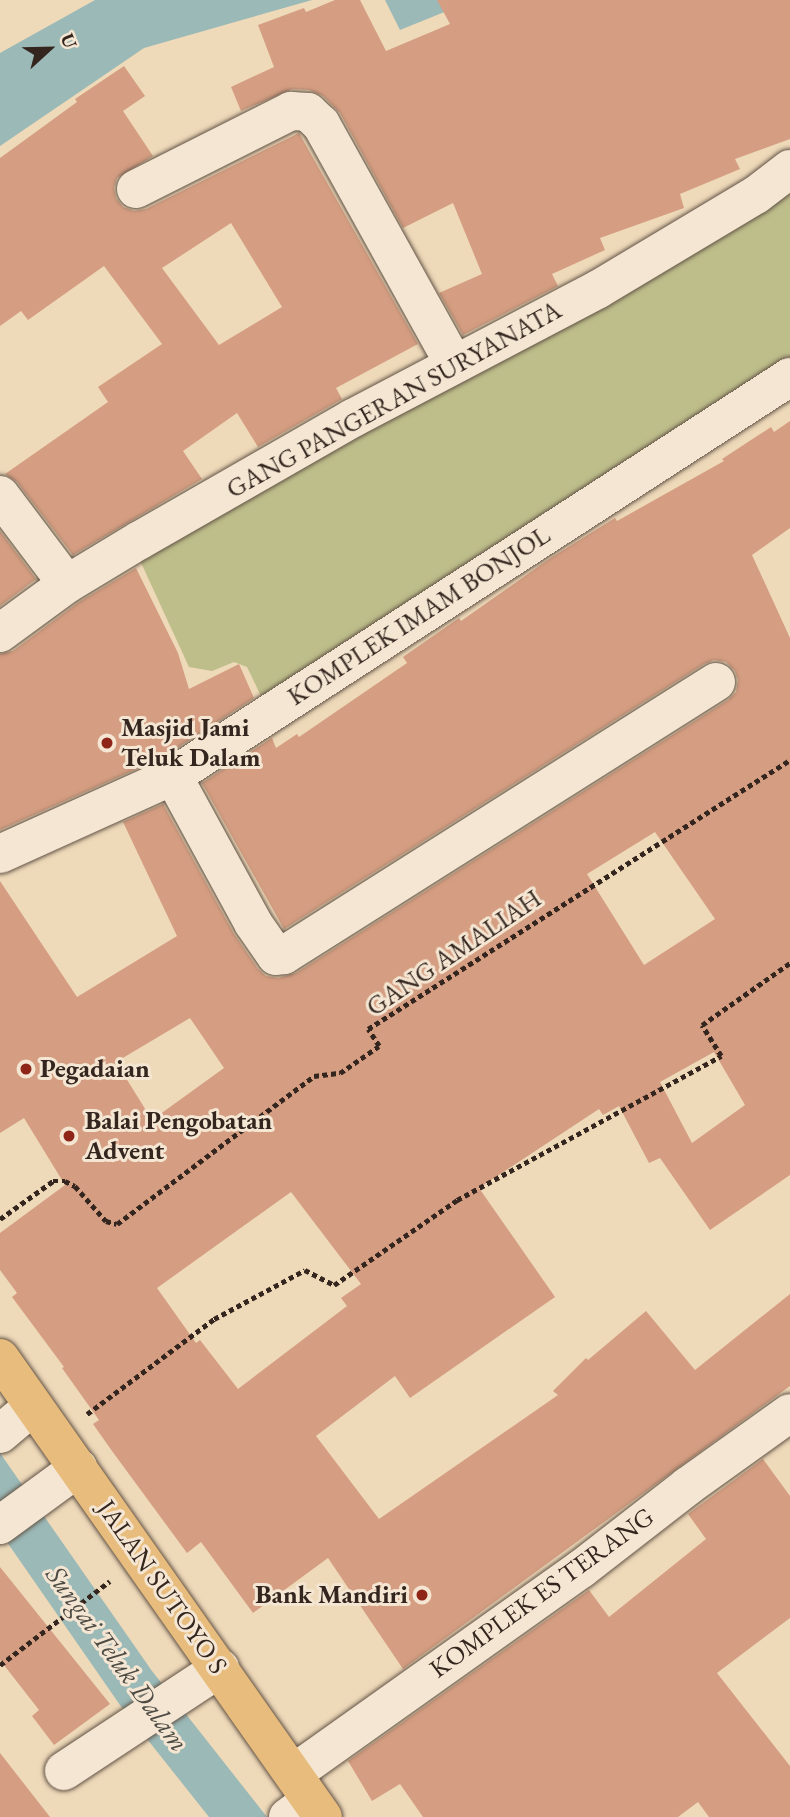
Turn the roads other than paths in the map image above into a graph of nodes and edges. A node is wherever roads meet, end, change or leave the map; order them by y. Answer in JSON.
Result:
{"nodes":[{"id":1,"x":790,"y":169,"type":"edge"},
{"id":2,"x":136,"y":188,"type":"dead end"},
{"id":3,"x":454,"y":364,"type":"junction"},
{"id":4,"x":790,"y":377,"type":"edge"},
{"id":5,"x":0,"y":495,"type":"edge"},
{"id":6,"x":67,"y":584,"type":"junction"},
{"id":7,"x":0,"y":633,"type":"edge"},
{"id":8,"x":716,"y":681,"type":"dead end"},
{"id":9,"x":173,"y":776,"type":"junction"},
{"id":10,"x":0,"y":854,"type":"edge"},
{"id":11,"x":1,"y":1361,"type":"edge"},
{"id":12,"x":33,"y":1406,"type":"junction"},
{"id":13,"x":790,"y":1413,"type":"edge"},
{"id":14,"x":0,"y":1434,"type":"edge"},
{"id":15,"x":78,"y":1468,"type":"junction"},
{"id":16,"x":0,"y":1525,"type":"edge"},
{"id":17,"x":220,"y":1668,"type":"junction"},
{"id":18,"x":64,"y":1771,"type":"dead end"},
{"id":19,"x":304,"y":1802,"type":"edge"}],
"edges":[{"from":1,"to":3,"type":"street","name":"GANG PANGERAN SURYANATA"},
{"from":2,"to":3,"type":"street"},
{"from":3,"to":6,"type":"street","name":"GANG PANGERAN SURYANATA"},
{"from":4,"to":9,"type":"street","name":"KOMPLEK IMAM BONJOL"},
{"from":5,"to":6,"type":"street"},
{"from":6,"to":7,"type":"street","name":"GANG PANGERAN SURYANATA"},
{"from":8,"to":9,"type":"street"},
{"from":9,"to":10,"type":"street","name":"KOMPLEK IMAM BONJOL"},
{"from":11,"to":12,"type":"highway","name":"JALAN SUTOYO S"},
{"from":12,"to":14,"type":"street"},
{"from":12,"to":15,"type":"highway","name":"JALAN SUTOYO S"},
{"from":13,"to":19,"type":"street","name":"KOMPLEK ES TERANG"},
{"from":15,"to":16,"type":"street"},
{"from":15,"to":17,"type":"highway","name":"JALAN SUTOYO S"},
{"from":17,"to":18,"type":"street"},
{"from":17,"to":19,"type":"highway","name":"JALAN SUTOYO S"}]}
